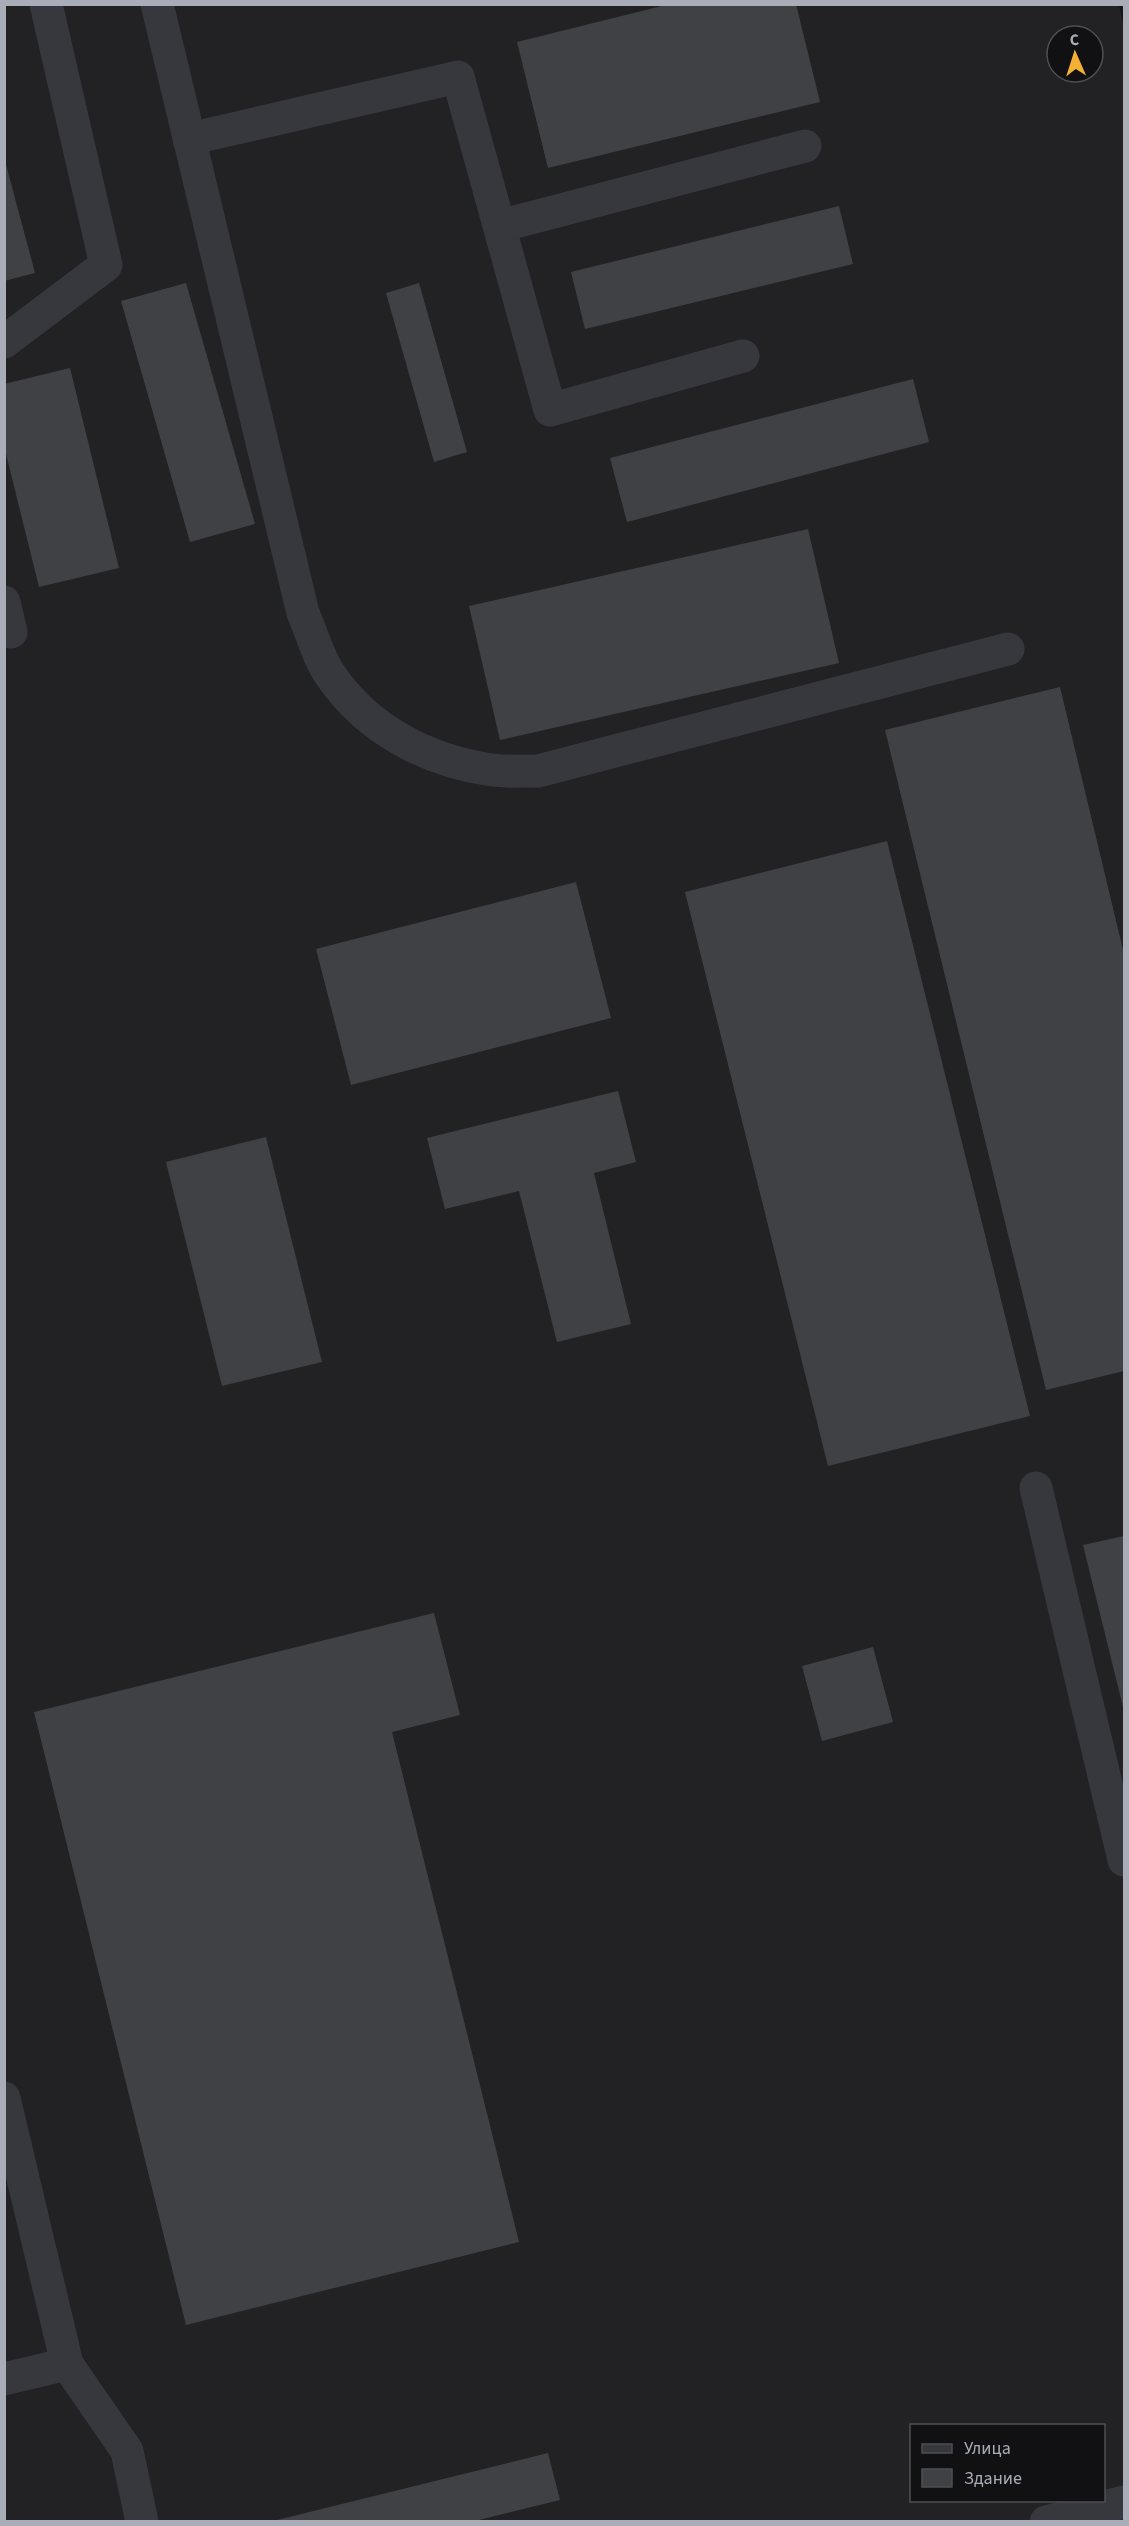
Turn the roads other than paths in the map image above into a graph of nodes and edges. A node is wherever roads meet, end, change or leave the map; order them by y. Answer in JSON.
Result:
{"nodes":[{"id":1,"x":46,"y":4,"type":"edge"},
{"id":2,"x":157,"y":4,"type":"edge"},
{"id":3,"x":189,"y":139,"type":"junction"},
{"id":4,"x":805,"y":146,"type":"dead end"},
{"id":5,"x":500,"y":226,"type":"junction"},
{"id":6,"x":4,"y":342,"type":"edge"},
{"id":7,"x":743,"y":356,"type":"dead end"},
{"id":8,"x":1008,"y":649,"type":"dead end"},
{"id":9,"x":1036,"y":1488,"type":"dead end"},
{"id":10,"x":1125,"y":1860,"type":"edge"},
{"id":11,"x":4,"y":2098,"type":"edge"},
{"id":12,"x":67,"y":2364,"type":"junction"},
{"id":13,"x":4,"y":2379,"type":"edge"},
{"id":14,"x":1125,"y":2502,"type":"edge"},
{"id":15,"x":142,"y":2522,"type":"edge"},
{"id":16,"x":1046,"y":2522,"type":"edge"}],
"edges":[{"from":1,"to":6,"type":"lane"},
{"from":2,"to":3,"type":"lane"},
{"from":3,"to":5,"type":"lane"},
{"from":3,"to":8,"type":"lane"},
{"from":4,"to":5,"type":"lane"},
{"from":5,"to":7,"type":"lane"},
{"from":9,"to":10,"type":"lane"},
{"from":11,"to":12,"type":"lane"},
{"from":12,"to":13,"type":"lane"},
{"from":12,"to":15,"type":"lane"},
{"from":14,"to":16,"type":"lane"}]}
